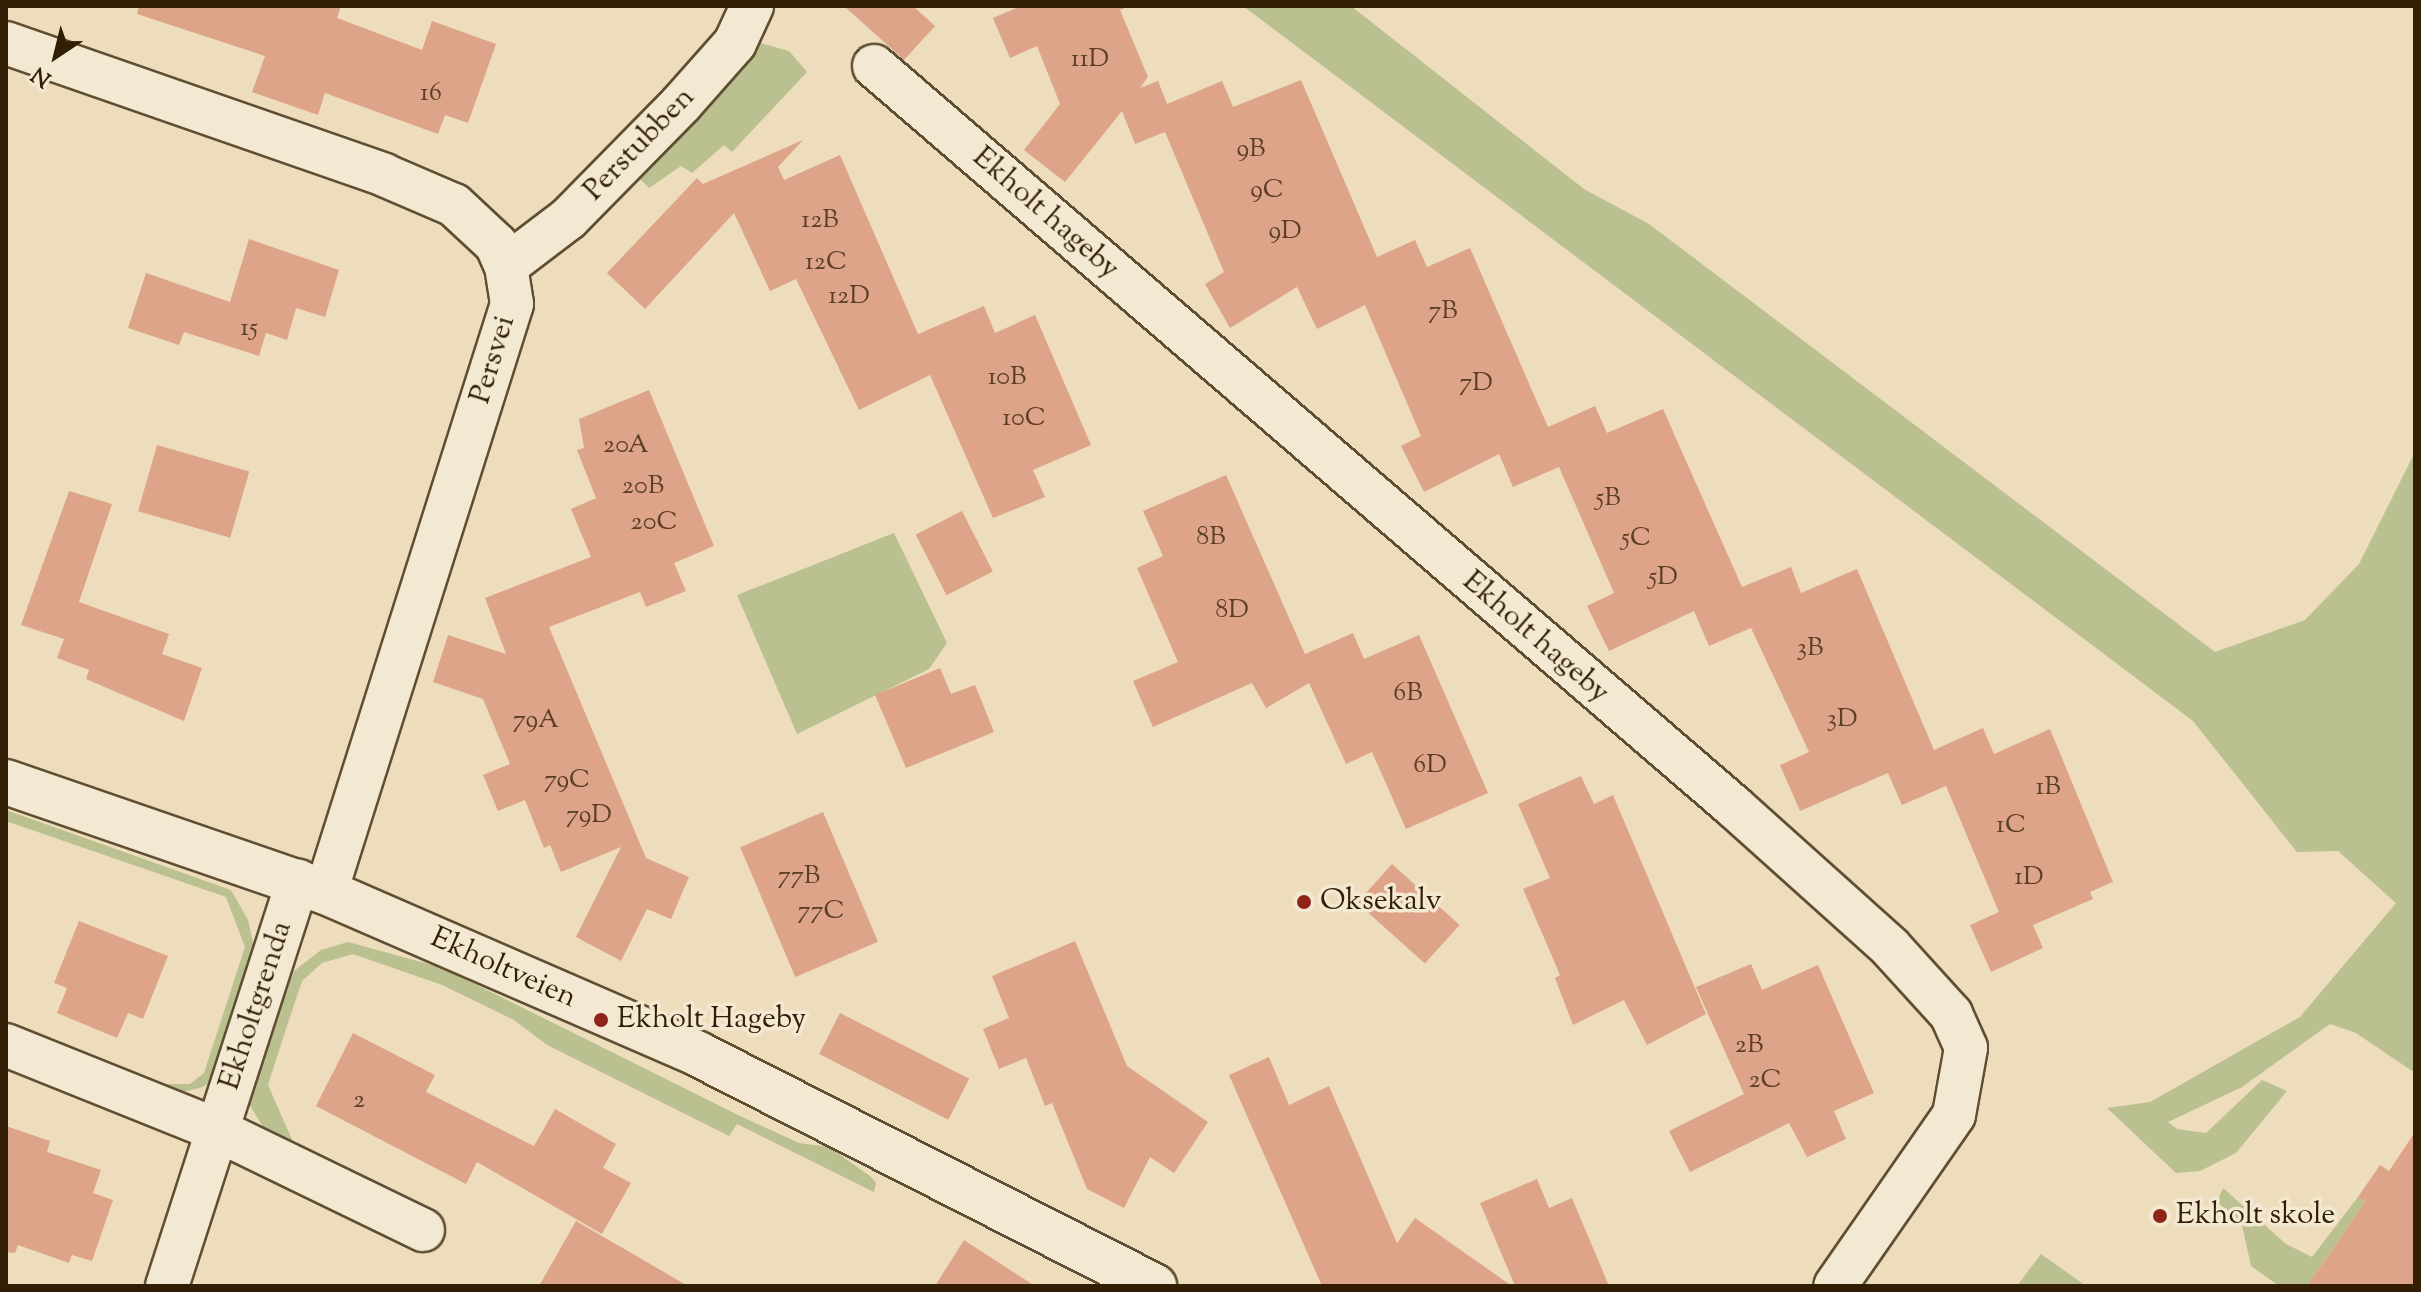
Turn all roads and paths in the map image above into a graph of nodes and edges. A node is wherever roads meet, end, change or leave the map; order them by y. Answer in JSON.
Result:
{"nodes":[{"id":1,"x":752,"y":6,"type":"edge"},
{"id":2,"x":6,"y":43,"type":"edge"},
{"id":3,"x":874,"y":66,"type":"dead end"},
{"id":4,"x":506,"y":266,"type":"junction"},
{"id":5,"x":6,"y":782,"type":"edge"},
{"id":6,"x":312,"y":887,"type":"junction"},
{"id":7,"x":6,"y":1045,"type":"edge"},
{"id":8,"x":217,"y":1130,"type":"junction"},
{"id":9,"x":423,"y":1230,"type":"dead end"},
{"id":10,"x":167,"y":1286,"type":"edge"},
{"id":11,"x":1154,"y":1286,"type":"edge"},
{"id":12,"x":1835,"y":1286,"type":"edge"}],
"edges":[{"from":1,"to":4,"type":"street","name":"Perstubben"},
{"from":2,"to":4,"type":"street","name":"Persvei"},
{"from":3,"to":12,"type":"street","name":"Ekholt hageby"},
{"from":4,"to":6,"type":"street","name":"Persvei"},
{"from":5,"to":6,"type":"street","name":"Ekholtveien"},
{"from":6,"to":8,"type":"street","name":"Ekholtgrenda"},
{"from":6,"to":11,"type":"street","name":"Ekholtveien"},
{"from":7,"to":8,"type":"street","name":"Ekholtgrenda"},
{"from":8,"to":9,"type":"street","name":"Ekholtgrenda"},
{"from":8,"to":10,"type":"street","name":"Ekholtgrenda"}]}
